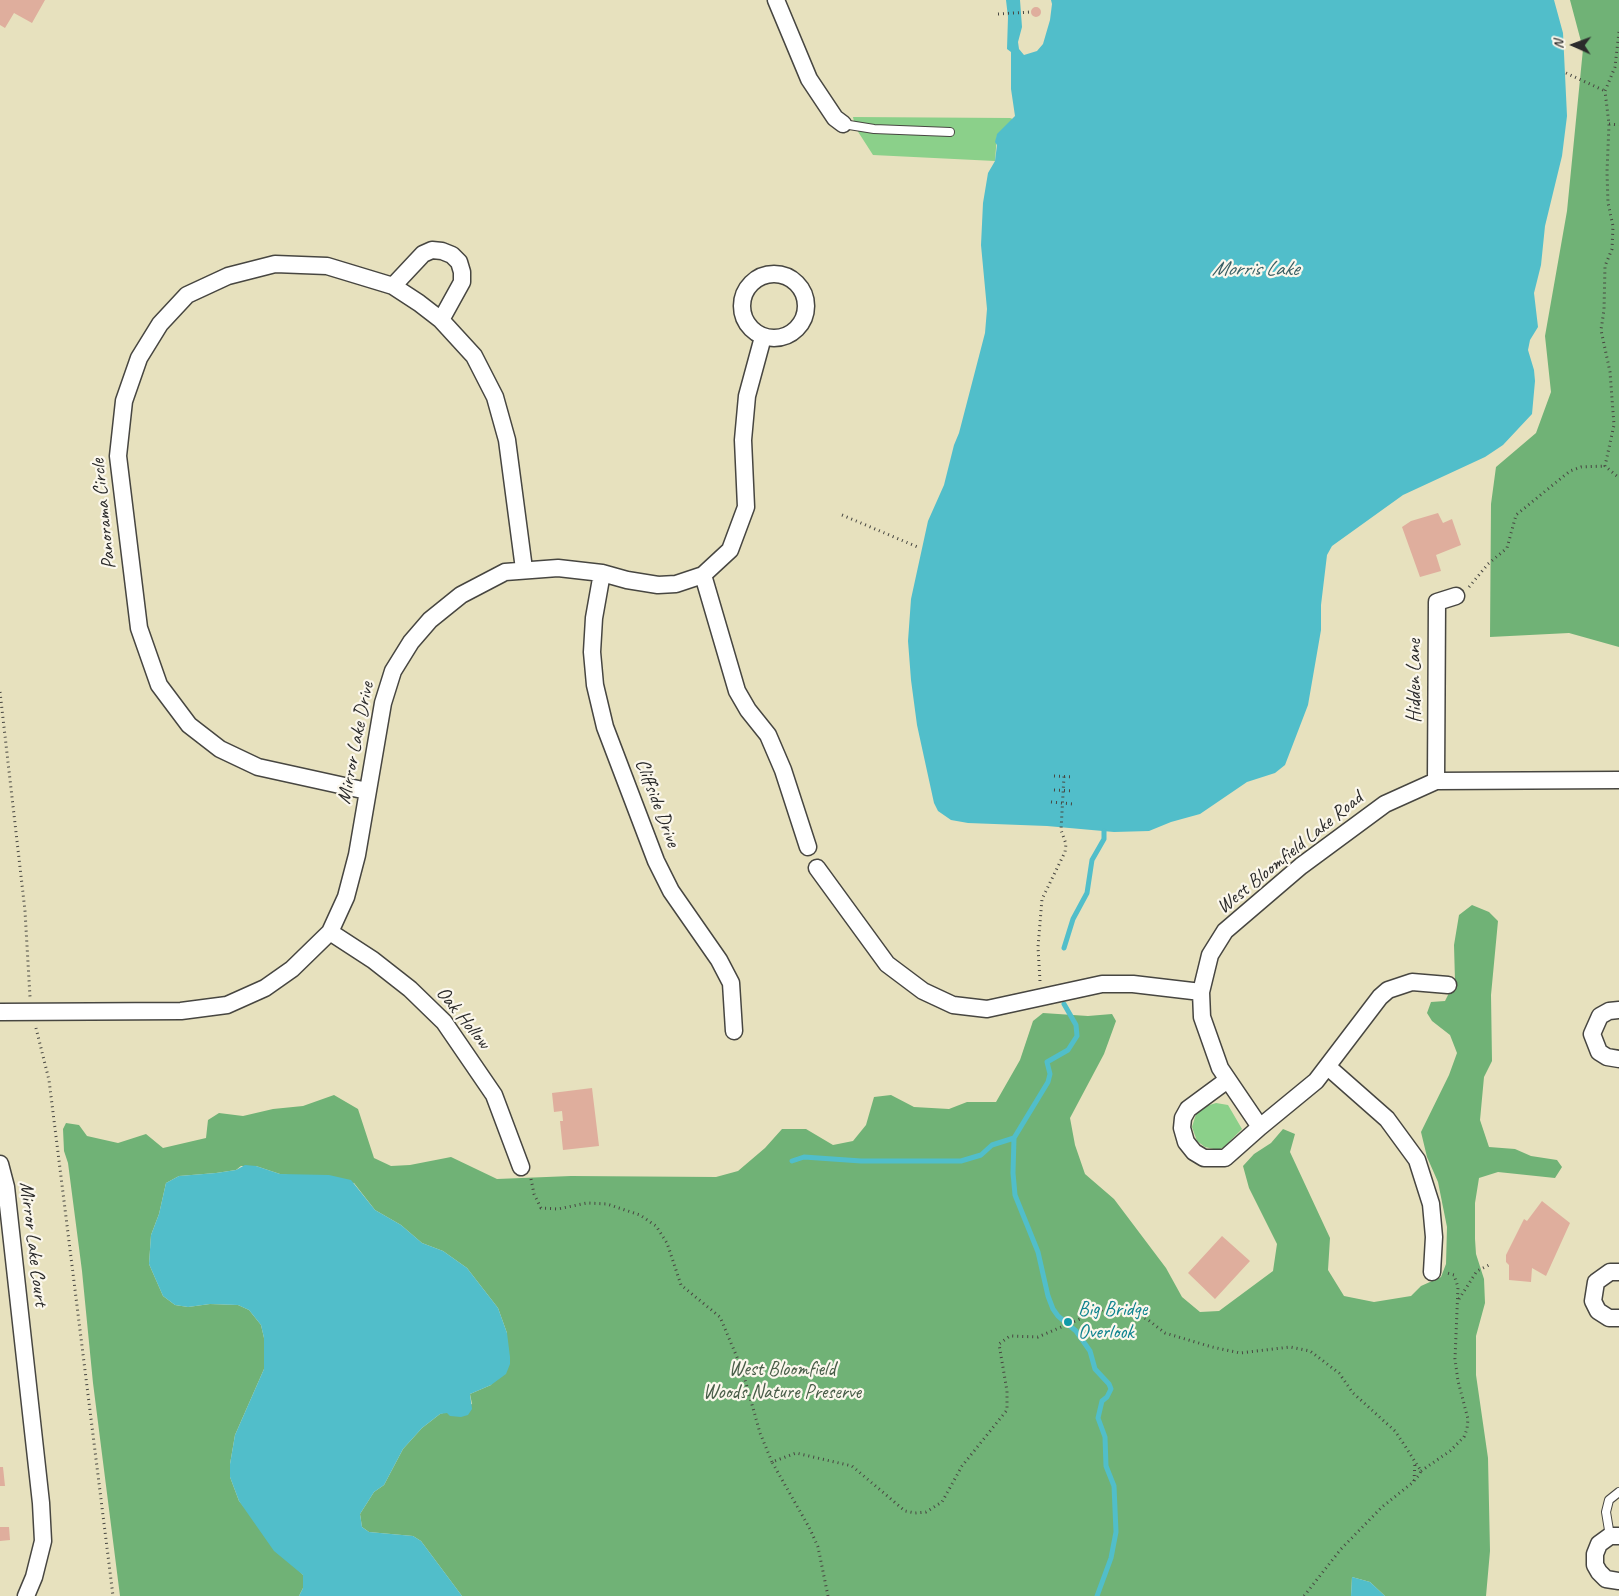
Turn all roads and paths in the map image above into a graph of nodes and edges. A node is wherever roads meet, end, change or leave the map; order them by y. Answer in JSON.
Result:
{"nodes":[{"id":1,"x":776,"y":0,"type":"edge"},
{"id":2,"x":1030,"y":12,"type":"dead end"},
{"id":3,"x":998,"y":14,"type":"dead end"},
{"id":4,"x":1619,"y":32,"type":"edge"},
{"id":5,"x":1566,"y":73,"type":"dead end"},
{"id":6,"x":1605,"y":91,"type":"junction"},
{"id":7,"x":843,"y":124,"type":"joint"},
{"id":8,"x":1609,"y":124,"type":"junction"},
{"id":9,"x":1619,"y":125,"type":"edge"},
{"id":10,"x":950,"y":132,"type":"dead end"},
{"id":11,"x":393,"y":286,"type":"junction"},
{"id":12,"x":441,"y":320,"type":"junction"},
{"id":13,"x":763,"y":337,"type":"junction"},
{"id":14,"x":1605,"y":466,"type":"junction"},
{"id":15,"x":1619,"y":478,"type":"edge"},
{"id":16,"x":842,"y":515,"type":"dead end"},
{"id":17,"x":920,"y":548,"type":"dead end"},
{"id":18,"x":524,"y":569,"type":"junction"},
{"id":19,"x":602,"y":573,"type":"junction"},
{"id":20,"x":703,"y":575,"type":"junction"},
{"id":21,"x":1456,"y":596,"type":"joint"},
{"id":22,"x":0,"y":692,"type":"edge"},
{"id":23,"x":1054,"y":776,"type":"dead end"},
{"id":24,"x":1064,"y":776,"type":"junction"},
{"id":25,"x":1074,"y":777,"type":"dead end"},
{"id":26,"x":1619,"y":780,"type":"edge"},
{"id":27,"x":1436,"y":781,"type":"junction"},
{"id":28,"x":1054,"y":790,"type":"dead end"},
{"id":29,"x":1063,"y":790,"type":"junction"},
{"id":30,"x":366,"y":791,"type":"junction"},
{"id":31,"x":1073,"y":791,"type":"dead end"},
{"id":32,"x":1051,"y":802,"type":"dead end"},
{"id":33,"x":1062,"y":803,"type":"junction"},
{"id":34,"x":1073,"y":804,"type":"dead end"},
{"id":35,"x":808,"y":847,"type":"dead end"},
{"id":36,"x":817,"y":868,"type":"dead end"},
{"id":37,"x":330,"y":932,"type":"junction"},
{"id":38,"x":1448,"y":985,"type":"dead end"},
{"id":39,"x":1201,"y":992,"type":"junction"},
{"id":40,"x":1041,"y":997,"type":"junction"},
{"id":41,"x":31,"y":1004,"type":"dead end"},
{"id":42,"x":1619,"y":1010,"type":"edge"},
{"id":43,"x":0,"y":1012,"type":"edge"},
{"id":44,"x":35,"y":1024,"type":"dead end"},
{"id":45,"x":734,"y":1030,"type":"dead end"},
{"id":46,"x":1619,"y":1059,"type":"edge"},
{"id":47,"x":1328,"y":1067,"type":"junction"},
{"id":48,"x":1226,"y":1081,"type":"junction"},
{"id":49,"x":1260,"y":1127,"type":"junction"},
{"id":50,"x":0,"y":1164,"type":"edge"},
{"id":51,"x":521,"y":1165,"type":"joint"},
{"id":52,"x":1491,"y":1264,"type":"dead end"},
{"id":53,"x":1432,"y":1270,"type":"joint"},
{"id":54,"x":1619,"y":1272,"type":"edge"},
{"id":55,"x":1458,"y":1300,"type":"junction"},
{"id":56,"x":1619,"y":1318,"type":"edge"},
{"id":57,"x":1415,"y":1460,"type":"junction"},
{"id":58,"x":772,"y":1462,"type":"junction"},
{"id":59,"x":1421,"y":1471,"type":"junction"},
{"id":60,"x":1414,"y":1481,"type":"junction"},
{"id":61,"x":1619,"y":1492,"type":"edge"},
{"id":62,"x":1614,"y":1536,"type":"edge"},
{"id":63,"x":1619,"y":1581,"type":"edge"},
{"id":64,"x":26,"y":1596,"type":"edge"},
{"id":65,"x":113,"y":1596,"type":"edge"},
{"id":66,"x":828,"y":1596,"type":"edge"},
{"id":67,"x":1304,"y":1596,"type":"edge"}],
"edges":[{"from":1,"to":7,"type":"street"},
{"from":2,"to":3,"type":"path"},
{"from":4,"to":6,"type":"path"},
{"from":5,"to":6,"type":"path"},
{"from":6,"to":8,"type":"path"},
{"from":7,"to":10,"type":"lane"},
{"from":8,"to":9,"type":"path"},
{"from":8,"to":14,"type":"path"},
{"from":11,"to":12,"type":"street","name":"Panorama Circle"},
{"from":11,"to":12,"type":"street"},
{"from":11,"to":30,"type":"street","name":"Panorama Circle"},
{"from":12,"to":18,"type":"street","name":"Panorama Circle"},
{"from":13,"to":13,"type":"street"},
{"from":13,"to":20,"type":"street"},
{"from":14,"to":15,"type":"path"},
{"from":14,"to":21,"type":"path"},
{"from":16,"to":17,"type":"path"},
{"from":18,"to":19,"type":"street","name":"Mirror Lake Drive"},
{"from":18,"to":30,"type":"street","name":"Mirror Lake Drive"},
{"from":19,"to":20,"type":"street","name":"Mirror Lake Drive"},
{"from":19,"to":45,"type":"street","name":"Cliffside Drive"},
{"from":20,"to":35,"type":"street"},
{"from":21,"to":27,"type":"street","name":"Hidden Lane"},
{"from":22,"to":41,"type":"path"},
{"from":23,"to":24,"type":"path"},
{"from":24,"to":25,"type":"path"},
{"from":24,"to":29,"type":"path"},
{"from":26,"to":27,"type":"street","name":"West Bloomfield Lake Road"},
{"from":27,"to":39,"type":"street","name":"West Bloomfield Lake Road"},
{"from":28,"to":29,"type":"path"},
{"from":29,"to":31,"type":"path"},
{"from":29,"to":33,"type":"path"},
{"from":30,"to":37,"type":"street","name":"Mirror Lake Drive"},
{"from":32,"to":33,"type":"path"},
{"from":33,"to":34,"type":"path"},
{"from":33,"to":40,"type":"path"},
{"from":36,"to":40,"type":"street"},
{"from":37,"to":43,"type":"street","name":"Mirror Lake Drive"},
{"from":37,"to":51,"type":"street","name":"Oak Hollow"},
{"from":38,"to":47,"type":"street"},
{"from":39,"to":40,"type":"street"},
{"from":39,"to":48,"type":"street","name":"West Bloomfield Lake Road"},
{"from":42,"to":46,"type":"street"},
{"from":44,"to":65,"type":"path"},
{"from":47,"to":49,"type":"street"},
{"from":47,"to":53,"type":"street"},
{"from":48,"to":49,"type":"street"},
{"from":48,"to":49,"type":"street"},
{"from":50,"to":64,"type":"street","name":"Mirror Lake Court"},
{"from":51,"to":58,"type":"path"},
{"from":52,"to":55,"type":"path"},
{"from":53,"to":55,"type":"path"},
{"from":54,"to":56,"type":"street"},
{"from":55,"to":59,"type":"path"},
{"from":57,"to":58,"type":"path"},
{"from":57,"to":59,"type":"path"},
{"from":57,"to":60,"type":"path"},
{"from":58,"to":66,"type":"path"},
{"from":59,"to":60,"type":"path"},
{"from":60,"to":67,"type":"path"},
{"from":61,"to":62,"type":"lane"},
{"from":62,"to":63,"type":"street"}]}
